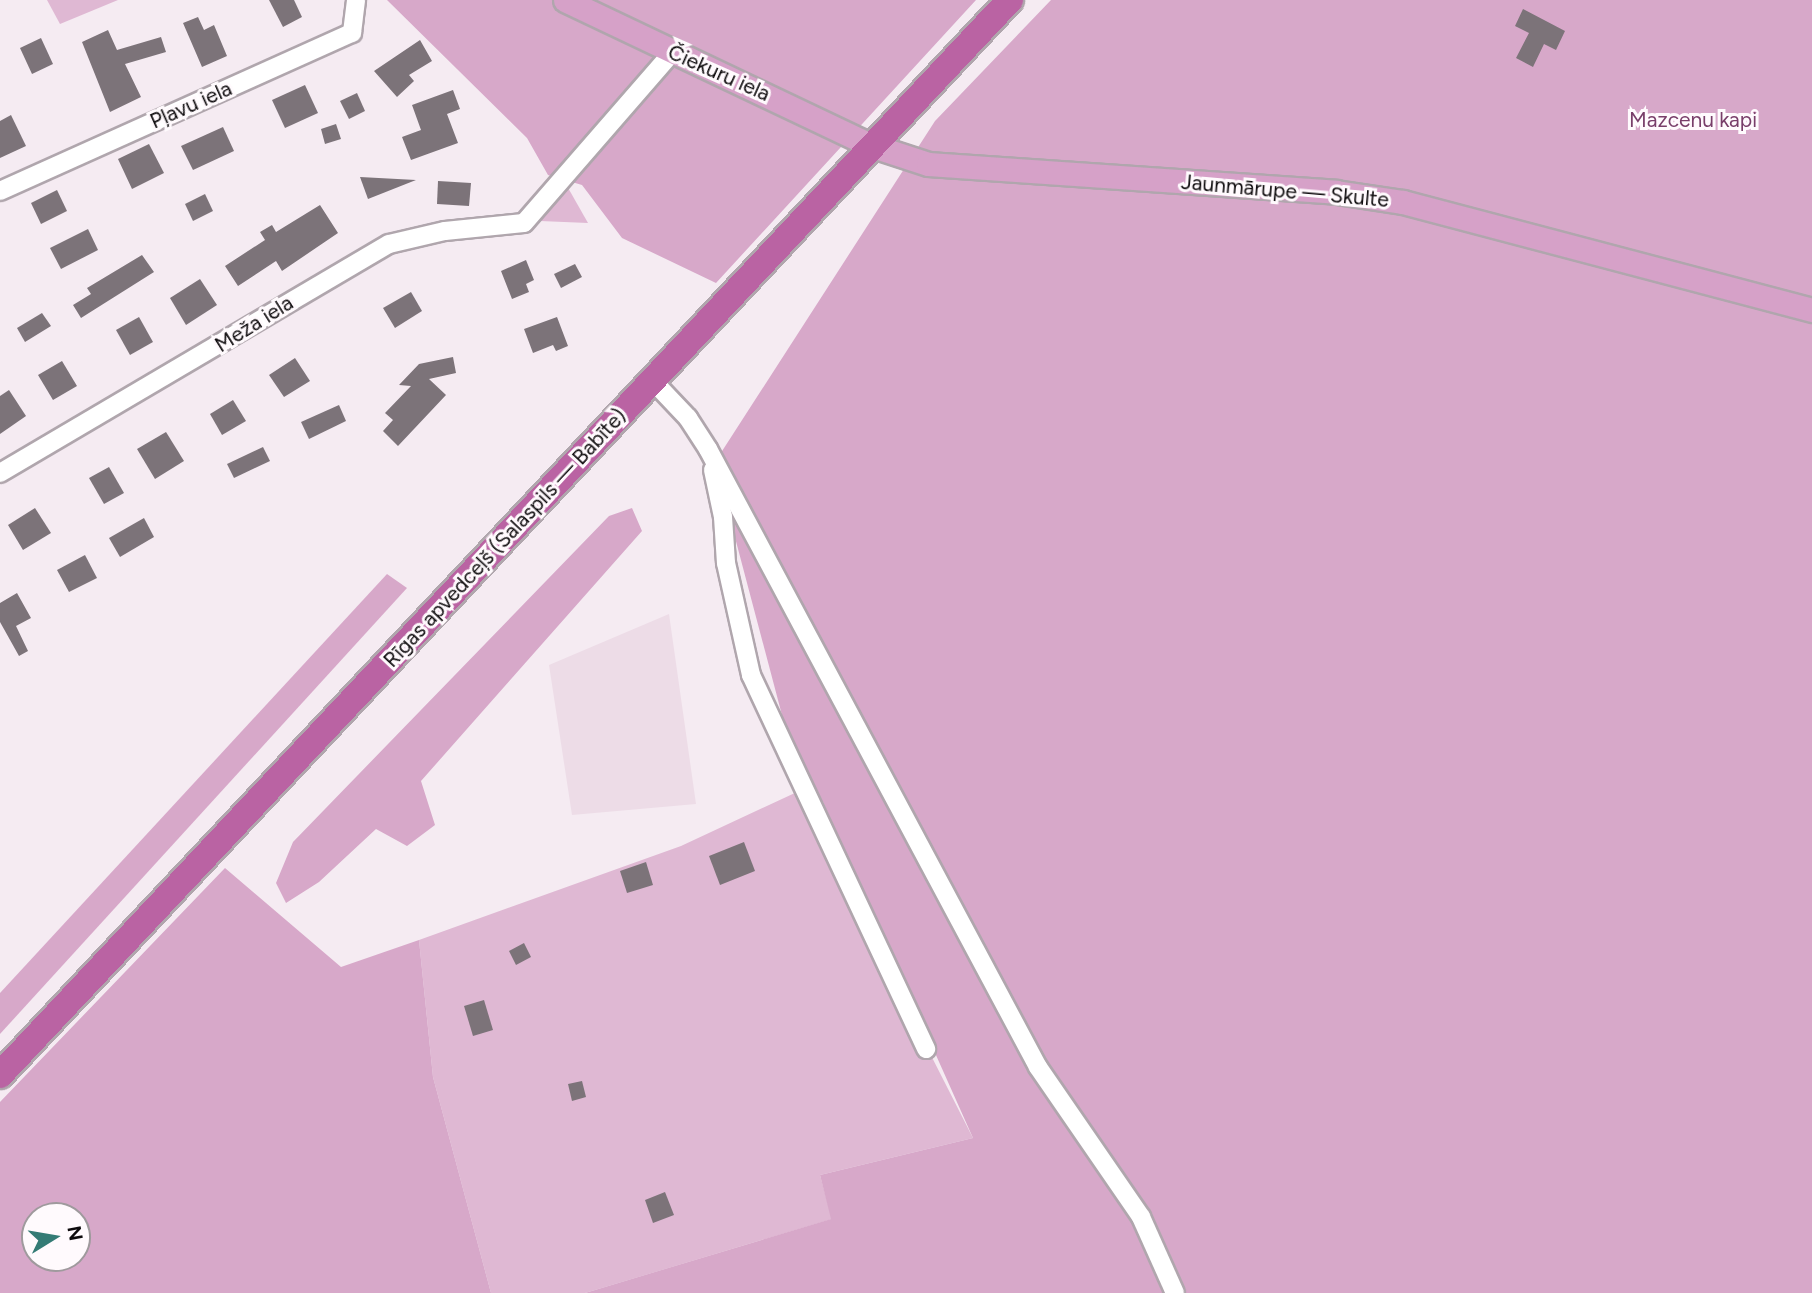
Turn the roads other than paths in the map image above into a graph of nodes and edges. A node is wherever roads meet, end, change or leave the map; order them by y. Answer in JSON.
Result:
{"nodes":[{"id":1,"x":356,"y":0,"type":"edge"},
{"id":2,"x":565,"y":0,"type":"edge"},
{"id":3,"x":1010,"y":0,"type":"edge"},
{"id":4,"x":672,"y":53,"type":"junction"},
{"id":5,"x":873,"y":146,"type":"junction"},
{"id":6,"x":0,"y":191,"type":"edge"},
{"id":7,"x":1812,"y":310,"type":"edge"},
{"id":8,"x":653,"y":380,"type":"junction"},
{"id":9,"x":708,"y":449,"type":"junction"},
{"id":10,"x":0,"y":473,"type":"edge"},
{"id":11,"x":926,"y":1049,"type":"dead end"},
{"id":12,"x":0,"y":1075,"type":"edge"},
{"id":13,"x":1175,"y":1293,"type":"edge"}],
"edges":[{"from":1,"to":6,"type":"street","name":"Pļavu iela"},
{"from":2,"to":4,"type":"main road","name":"Čiekuru iela"},
{"from":3,"to":5,"type":"highway","name":"Rīgas apvedceļš (Salaspils — Babīte)"},
{"from":4,"to":5,"type":"main road","name":"Čiekuru iela"},
{"from":4,"to":10,"type":"street","name":"Meža iela"},
{"from":5,"to":7,"type":"main road","name":"Jaunmārupe — Skulte"},
{"from":5,"to":8,"type":"highway","name":"Rīgas apvedceļš (Salaspils — Babīte)"},
{"from":8,"to":9,"type":"street"},
{"from":8,"to":12,"type":"highway","name":"Rīgas apvedceļš (Salaspils — Babīte)"},
{"from":9,"to":11,"type":"street"},
{"from":9,"to":13,"type":"street"}]}
